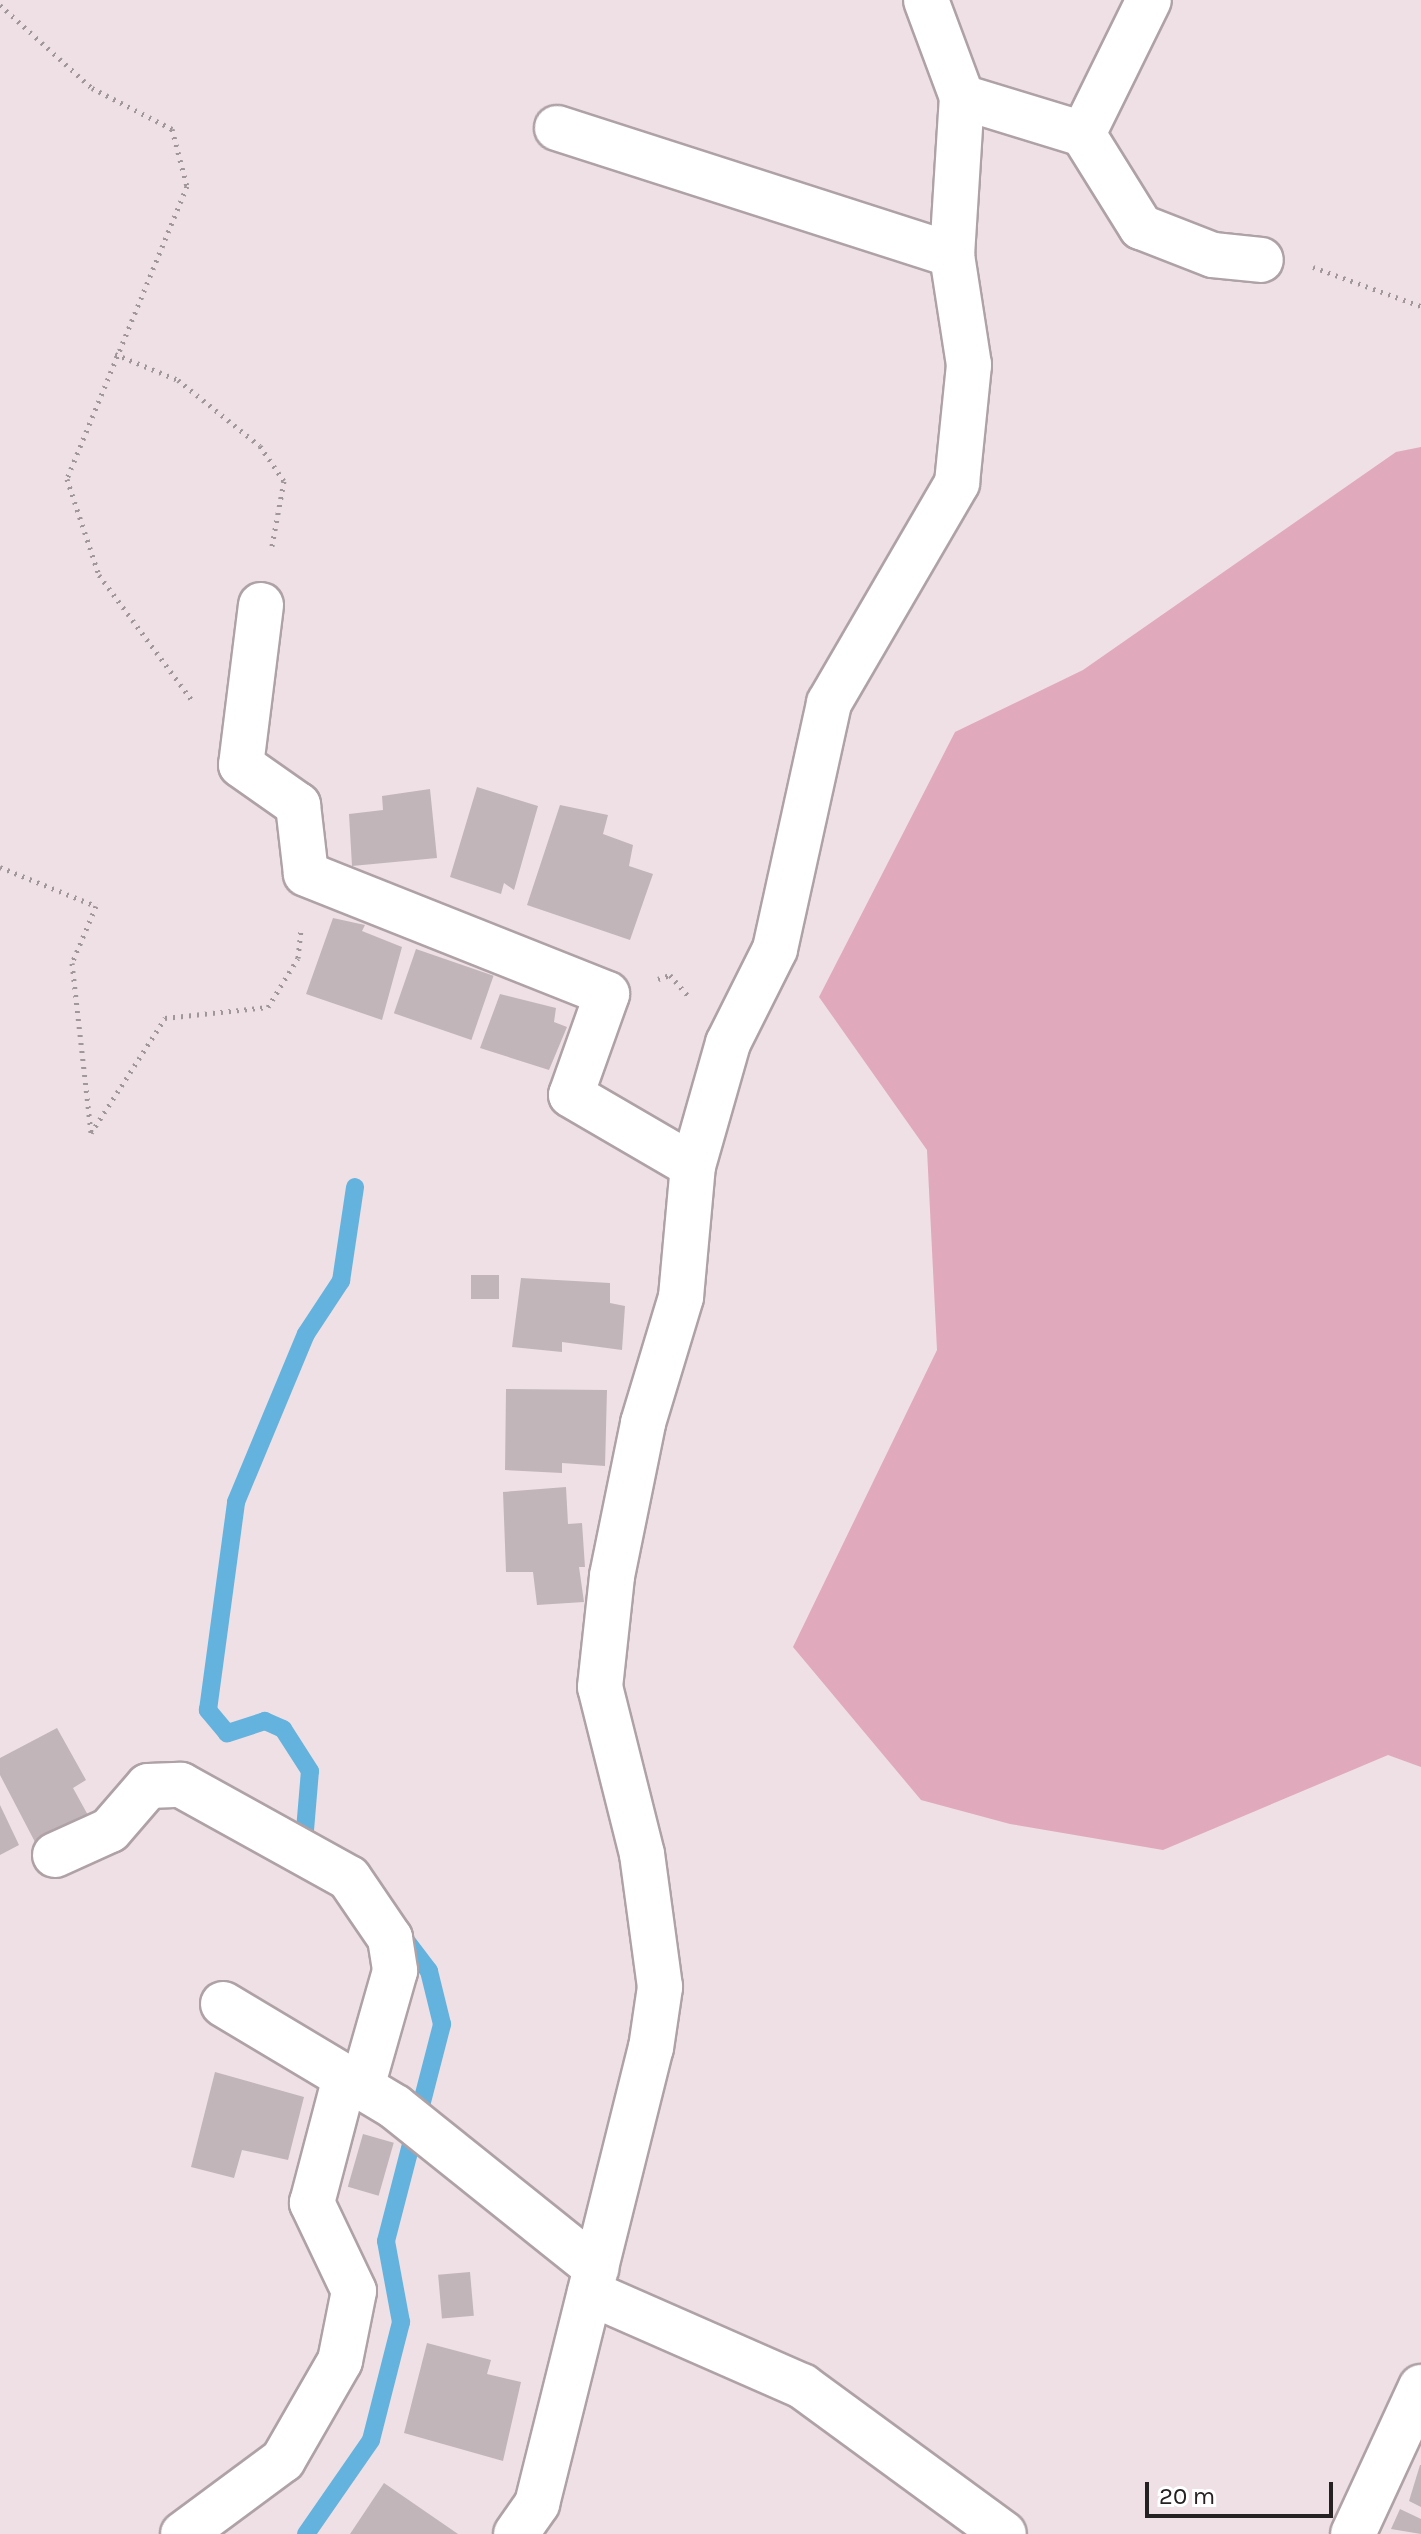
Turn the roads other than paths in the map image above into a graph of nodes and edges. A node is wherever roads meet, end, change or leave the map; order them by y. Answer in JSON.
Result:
{"nodes":[{"id":1,"x":926,"y":0,"type":"edge"},
{"id":2,"x":1149,"y":0,"type":"edge"},
{"id":3,"x":962,"y":97,"type":"junction"},
{"id":4,"x":557,"y":128,"type":"dead end"},
{"id":5,"x":1083,"y":134,"type":"junction"},
{"id":6,"x":952,"y":255,"type":"junction"},
{"id":7,"x":1261,"y":260,"type":"road end"},
{"id":8,"x":261,"y":605,"type":"road end"},
{"id":9,"x":693,"y":1166,"type":"junction"},
{"id":10,"x":55,"y":1855,"type":"dead end"},
{"id":11,"x":223,"y":2004,"type":"dead end"},
{"id":12,"x":368,"y":2090,"type":"junction"},
{"id":13,"x":593,"y":2280,"type":"junction"},
{"id":14,"x":1421,"y":2387,"type":"edge"},
{"id":15,"x":183,"y":2534,"type":"edge"},
{"id":16,"x":516,"y":2534,"type":"edge"},
{"id":17,"x":1004,"y":2534,"type":"edge"},
{"id":18,"x":1353,"y":2534,"type":"edge"}],
"edges":[{"from":1,"to":3,"type":"street"},
{"from":2,"to":5,"type":"street"},
{"from":3,"to":5,"type":"street"},
{"from":3,"to":6,"type":"street"},
{"from":4,"to":6,"type":"street"},
{"from":5,"to":7,"type":"street"},
{"from":6,"to":9,"type":"street"},
{"from":8,"to":9,"type":"street"},
{"from":9,"to":13,"type":"street"},
{"from":10,"to":12,"type":"street"},
{"from":11,"to":12,"type":"street"},
{"from":12,"to":13,"type":"street"},
{"from":12,"to":15,"type":"street"},
{"from":13,"to":16,"type":"street"},
{"from":13,"to":17,"type":"street"},
{"from":14,"to":18,"type":"street"}]}
